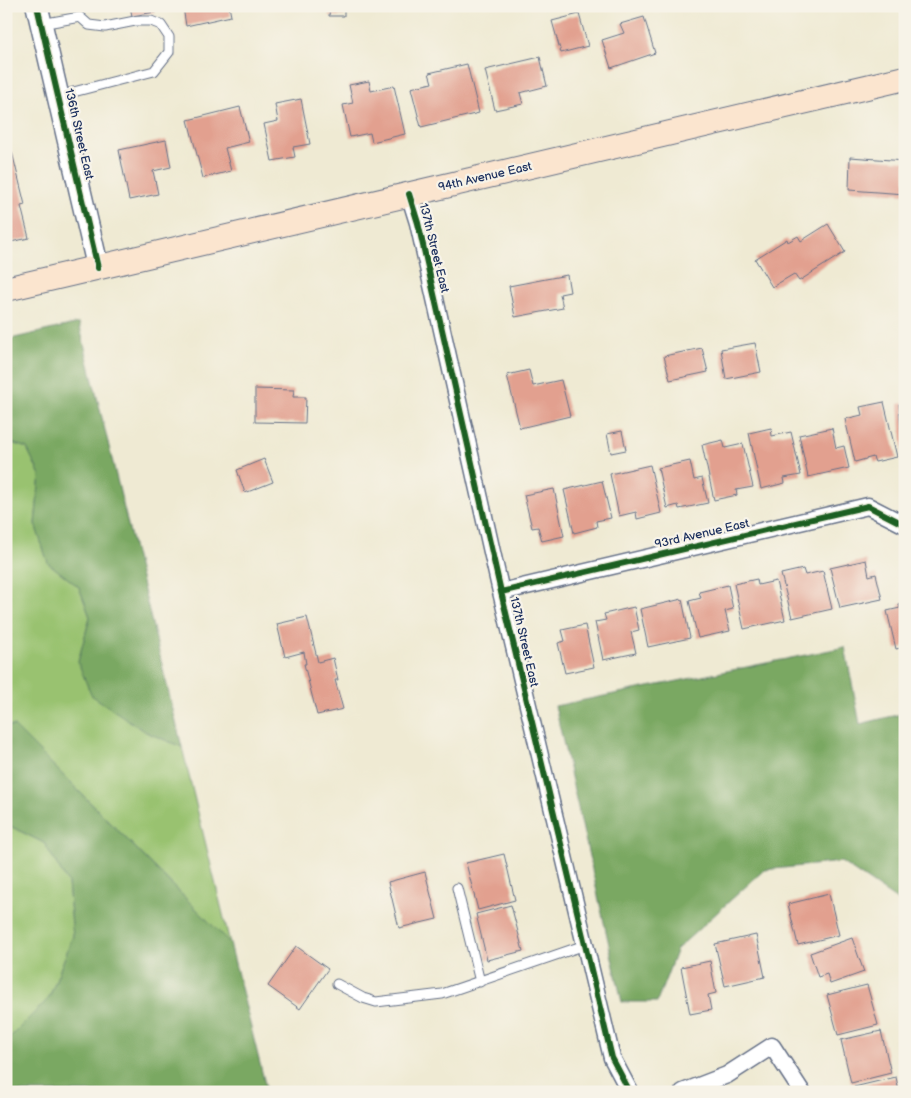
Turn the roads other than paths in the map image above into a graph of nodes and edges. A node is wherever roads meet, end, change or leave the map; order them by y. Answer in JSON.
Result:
{"nodes":[{"id":1,"x":39,"y":15,"type":"edge"},
{"id":2,"x":905,"y":78,"type":"edge"},
{"id":3,"x":58,"y":96,"type":"junction"},
{"id":4,"x":409,"y":194,"type":"junction"},
{"id":5,"x":98,"y":268,"type":"junction"},
{"id":6,"x":6,"y":289,"type":"edge"},
{"id":7,"x":905,"y":525,"type":"edge"},
{"id":8,"x":501,"y":592,"type":"junction"},
{"id":9,"x":458,"y":888,"type":"dead end"},
{"id":10,"x":585,"y":945,"type":"junction"},
{"id":11,"x":480,"y":982,"type":"junction"},
{"id":12,"x":337,"y":984,"type":"dead end"},
{"id":13,"x":630,"y":1092,"type":"edge"},
{"id":14,"x":683,"y":1092,"type":"edge"},
{"id":15,"x":802,"y":1092,"type":"edge"}],
"edges":[{"from":1,"to":3,"type":"street","name":"136th Street East"},
{"from":1,"to":3,"type":"lane"},
{"from":2,"to":4,"type":"main road","name":"94th Avenue East"},
{"from":3,"to":5,"type":"street","name":"136th Street East"},
{"from":4,"to":5,"type":"main road","name":"94th Avenue East"},
{"from":4,"to":8,"type":"street","name":"137th Street East"},
{"from":5,"to":6,"type":"main road","name":"94th Avenue East"},
{"from":7,"to":8,"type":"street","name":"93rd Avenue East"},
{"from":8,"to":10,"type":"street","name":"137th Street East"},
{"from":9,"to":11,"type":"lane"},
{"from":10,"to":11,"type":"lane"},
{"from":10,"to":13,"type":"street","name":"137th Street East"},
{"from":11,"to":12,"type":"lane"},
{"from":14,"to":15,"type":"street"}]}
